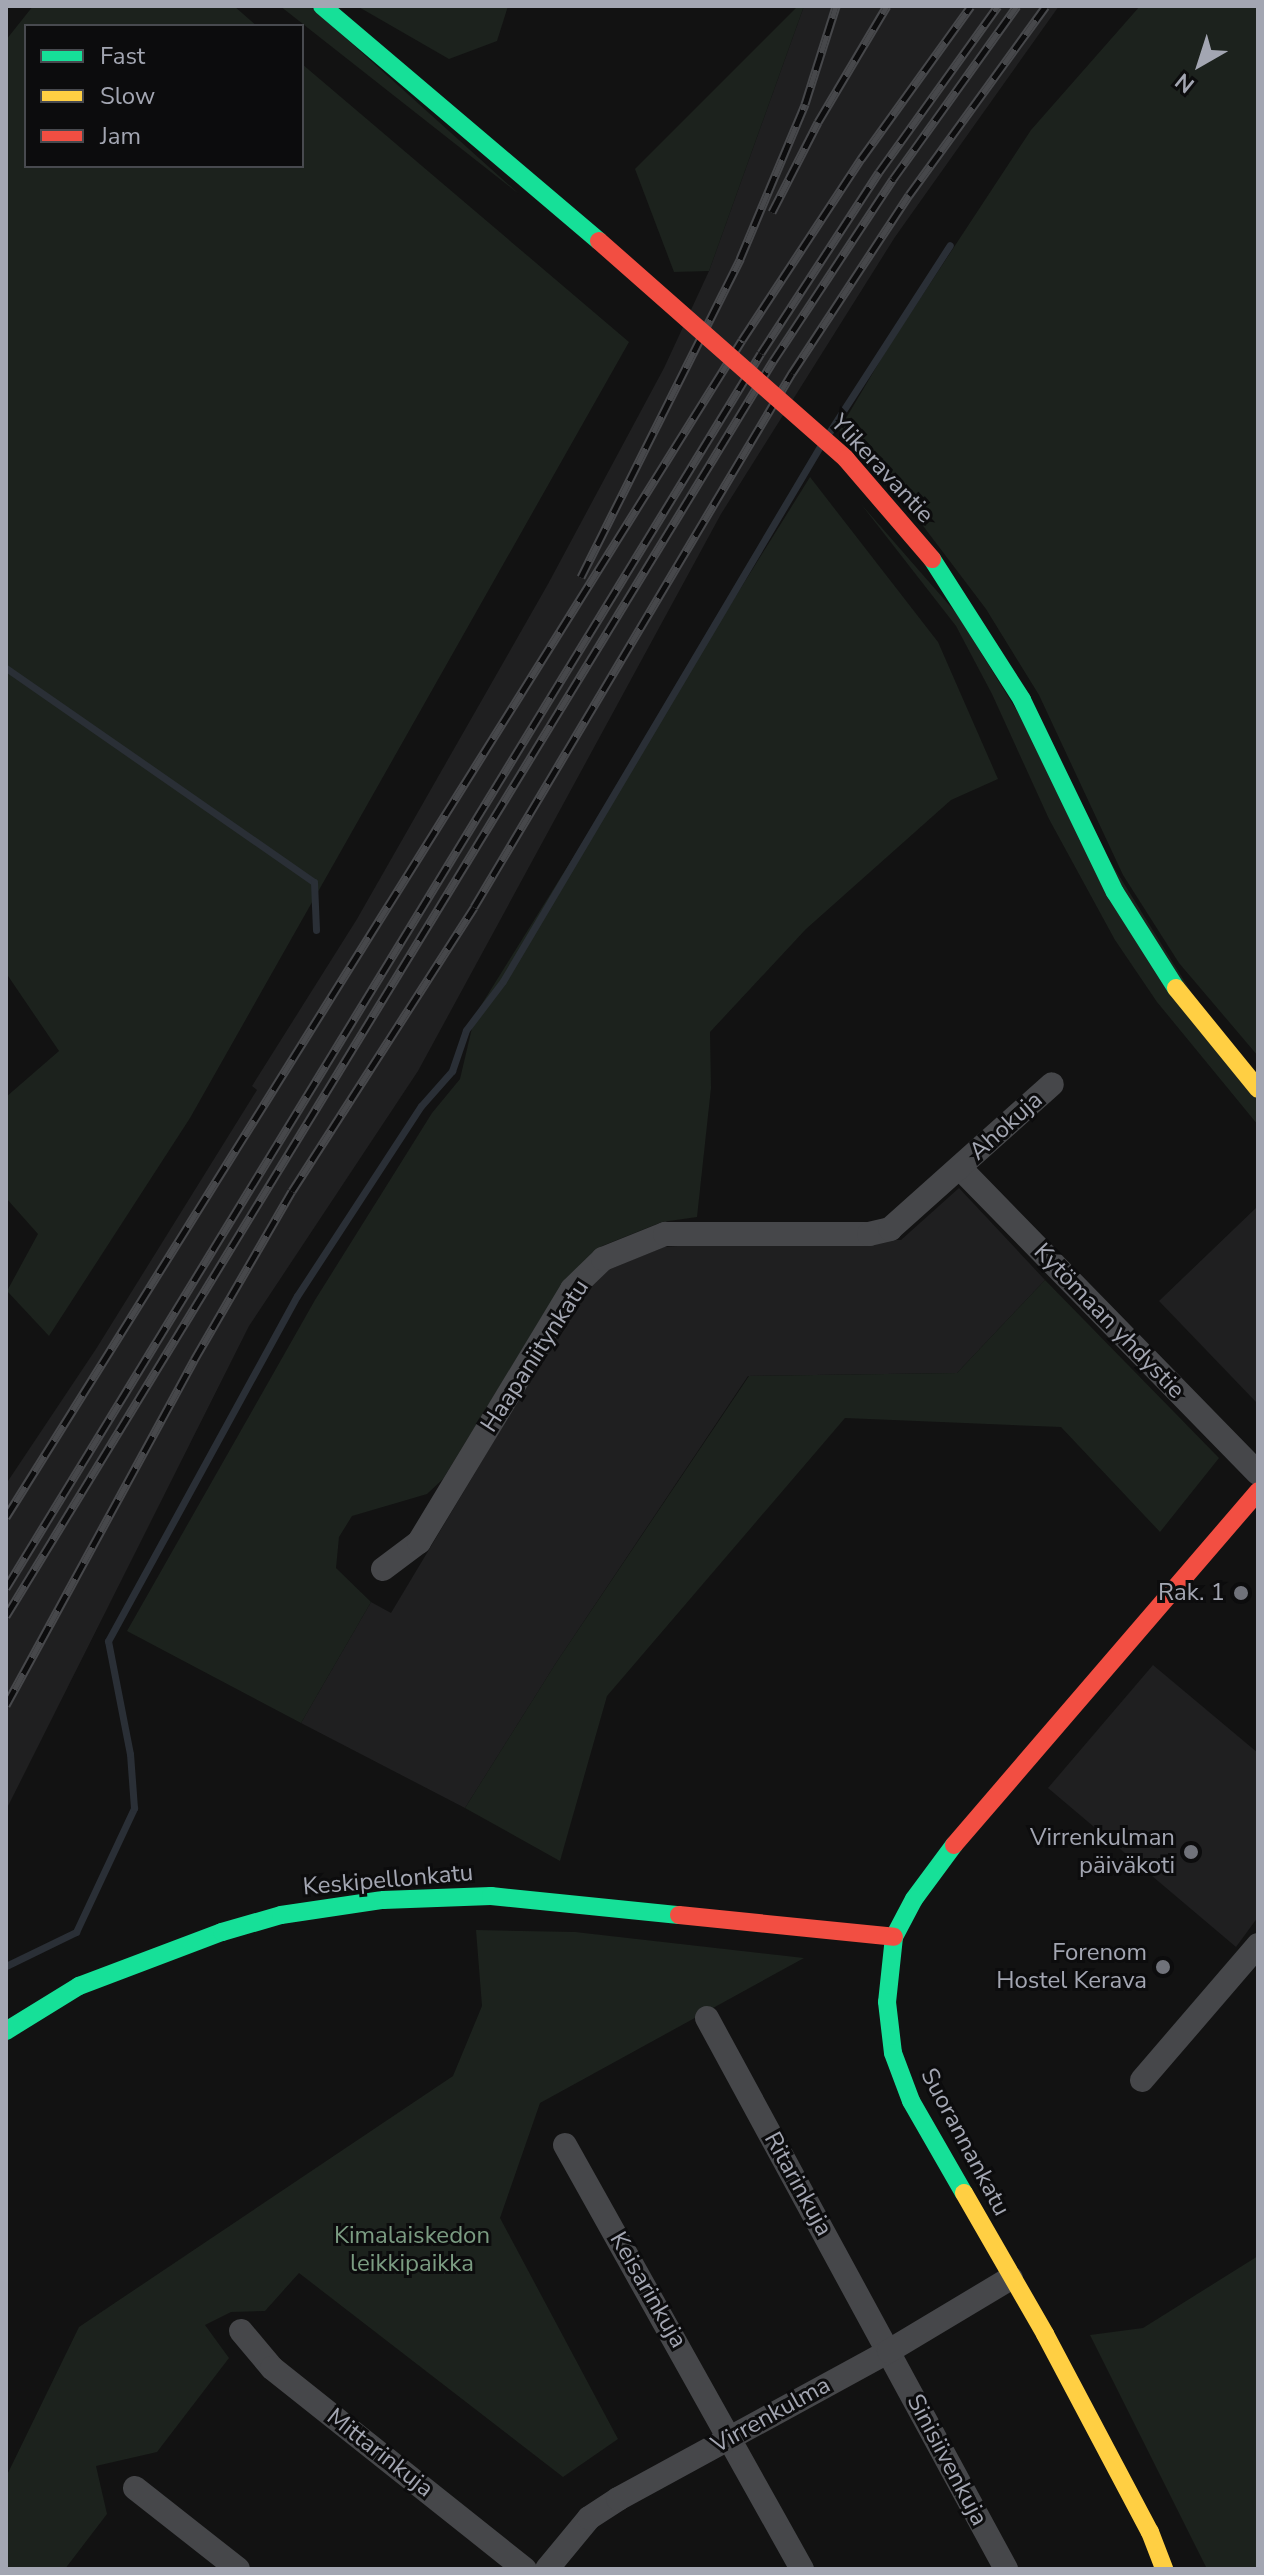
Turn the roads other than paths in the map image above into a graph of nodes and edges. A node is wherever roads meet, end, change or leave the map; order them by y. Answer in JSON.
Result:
{"nodes":[{"id":1,"x":322,"y":6,"type":"edge"},
{"id":2,"x":1052,"y":1084,"type":"dead end"},
{"id":3,"x":1258,"y":1089,"type":"edge"},
{"id":4,"x":960,"y":1168,"type":"junction"},
{"id":5,"x":1258,"y":1473,"type":"edge"},
{"id":6,"x":1258,"y":1491,"type":"edge"},
{"id":7,"x":383,"y":1569,"type":"dead end"},
{"id":8,"x":894,"y":1937,"type":"junction"},
{"id":9,"x":1258,"y":1945,"type":"edge"},
{"id":10,"x":707,"y":2018,"type":"dead end"},
{"id":11,"x":6,"y":2031,"type":"edge"},
{"id":12,"x":1142,"y":2080,"type":"dead end"},
{"id":13,"x":565,"y":2145,"type":"dead end"},
{"id":14,"x":1011,"y":2278,"type":"junction"},
{"id":15,"x":241,"y":2331,"type":"dead end"},
{"id":16,"x":889,"y":2351,"type":"junction"},
{"id":17,"x":731,"y":2436,"type":"junction"},
{"id":18,"x":135,"y":2488,"type":"dead end"},
{"id":19,"x":238,"y":2569,"type":"edge"},
{"id":20,"x":525,"y":2569,"type":"edge"},
{"id":21,"x":547,"y":2569,"type":"edge"},
{"id":22,"x":802,"y":2569,"type":"edge"},
{"id":23,"x":1006,"y":2569,"type":"edge"},
{"id":24,"x":1164,"y":2569,"type":"edge"}],
"edges":[{"from":1,"to":3,"type":"street","name":"Ylikeravantie","bridge":true},
{"from":2,"to":4,"type":"street","name":"Ahokuja"},
{"from":4,"to":5,"type":"street","name":"Kytömaan yhdystie"},
{"from":4,"to":7,"type":"street","name":"Haapaniitynkatu"},
{"from":6,"to":8,"type":"street","name":"Suorannankatu"},
{"from":8,"to":11,"type":"street","name":"Keskipellonkatu"},
{"from":8,"to":14,"type":"street","name":"Suorannankatu"},
{"from":9,"to":12,"type":"street"},
{"from":10,"to":16,"type":"street","name":"Ritarinkuja"},
{"from":13,"to":17,"type":"street","name":"Keisarinkuja"},
{"from":14,"to":16,"type":"street","name":"Virrenkulma"},
{"from":14,"to":24,"type":"street","name":"Suorannankatu"},
{"from":15,"to":20,"type":"street","name":"Mittarinkuja"},
{"from":16,"to":17,"type":"street","name":"Virrenkulma"},
{"from":16,"to":23,"type":"street","name":"Sinisiivenkuja"},
{"from":17,"to":21,"type":"street","name":"Virrenkulma"},
{"from":17,"to":22,"type":"street","name":"Keisarinkuja"},
{"from":18,"to":19,"type":"street"}]}
